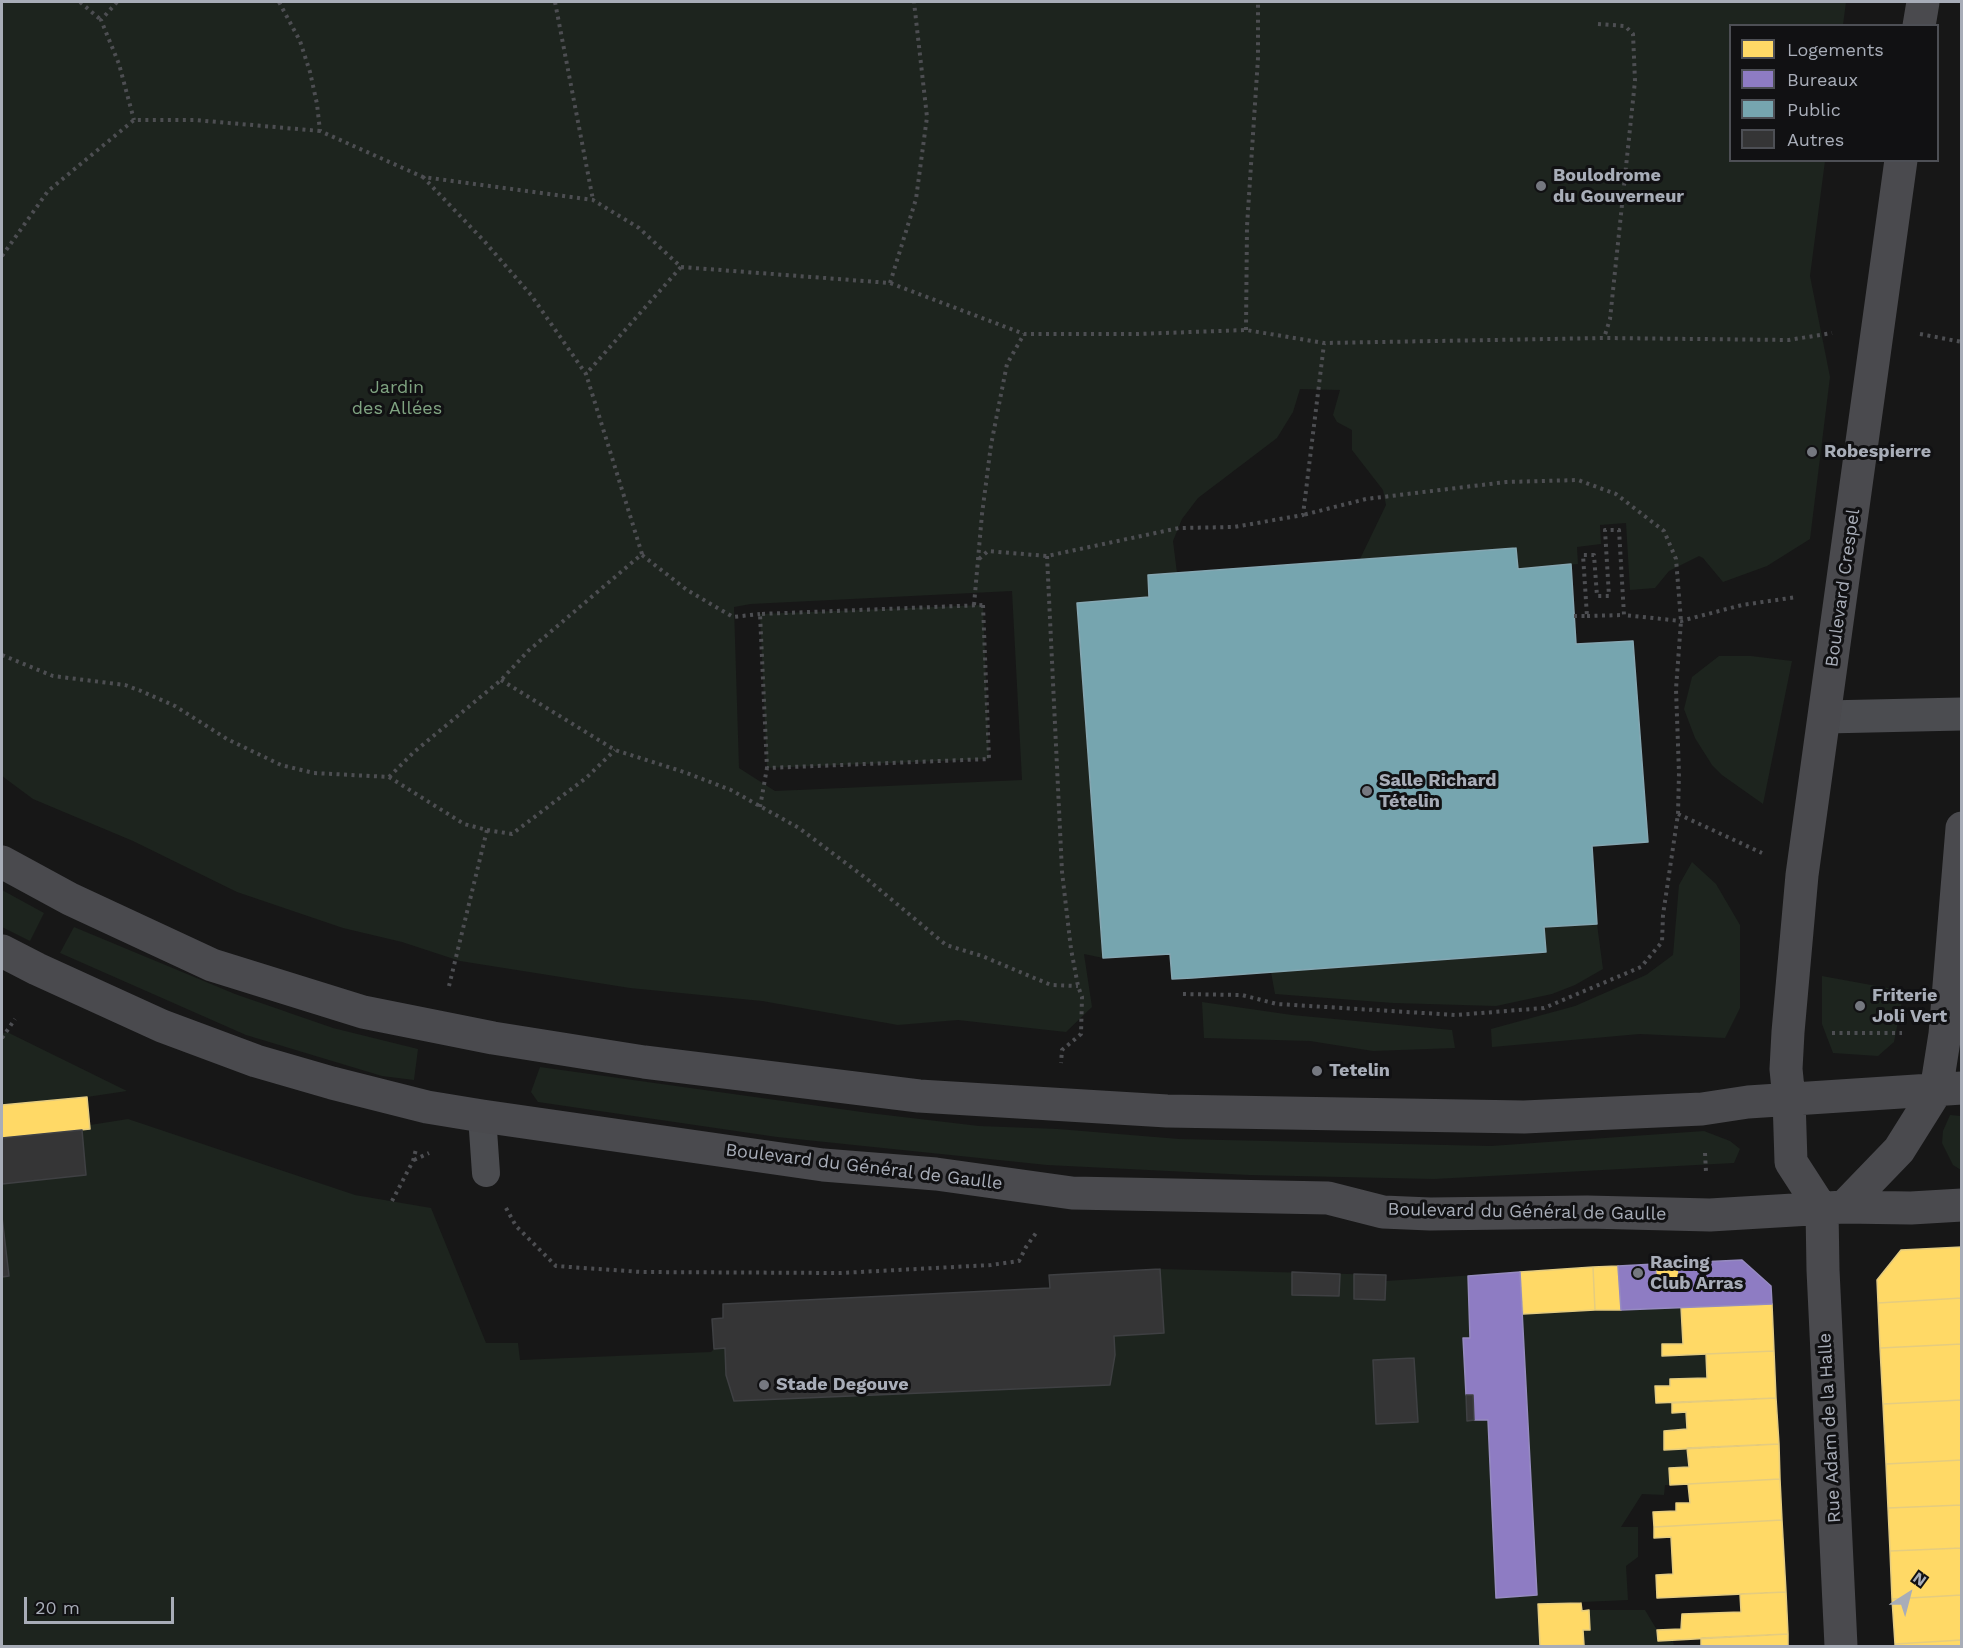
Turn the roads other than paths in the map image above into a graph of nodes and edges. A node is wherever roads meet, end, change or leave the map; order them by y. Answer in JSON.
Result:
{"nodes":[{"id":1,"x":1923,"y":2,"type":"edge"},
{"id":2,"x":1919,"y":24,"type":"edge"},
{"id":3,"x":1901,"y":162,"type":"edge"},
{"id":4,"x":1962,"y":714,"type":"edge"},
{"id":5,"x":1825,"y":717,"type":"junction"},
{"id":6,"x":1962,"y":828,"type":"edge"},
{"id":7,"x":2,"y":862,"type":"edge"},
{"id":8,"x":2,"y":951,"type":"edge"},
{"id":9,"x":1949,"y":1090,"type":"edge"},
{"id":10,"x":1789,"y":1099,"type":"junction"},
{"id":11,"x":482,"y":1116,"type":"junction"},
{"id":12,"x":486,"y":1173,"type":"road end"},
{"id":13,"x":1962,"y":1205,"type":"edge"},
{"id":14,"x":1833,"y":1209,"type":"junction"},
{"id":15,"x":1841,"y":1647,"type":"edge"}],
"edges":[{"from":1,"to":2,"type":"main road"},
{"from":3,"to":5,"type":"main road","name":"Boulevard Crespel"},
{"from":4,"to":5,"type":"street"},
{"from":5,"to":10,"type":"main road","name":"Boulevard Crespel"},
{"from":6,"to":9,"type":"main road"},
{"from":7,"to":10,"type":"main road"},
{"from":8,"to":11,"type":"main road","name":"Boulevard du Général de Gaulle"},
{"from":9,"to":10,"type":"main road"},
{"from":9,"to":14,"type":"main road"},
{"from":10,"to":14,"type":"main road","name":"Boulevard Crespel"},
{"from":11,"to":12,"type":"lane"},
{"from":11,"to":14,"type":"main road","name":"Boulevard du Général de Gaulle"},
{"from":13,"to":14,"type":"main road","name":"Boulevard du Général de Gaulle"},
{"from":14,"to":15,"type":"main road","name":"Rue Adam de la Halle"}]}
